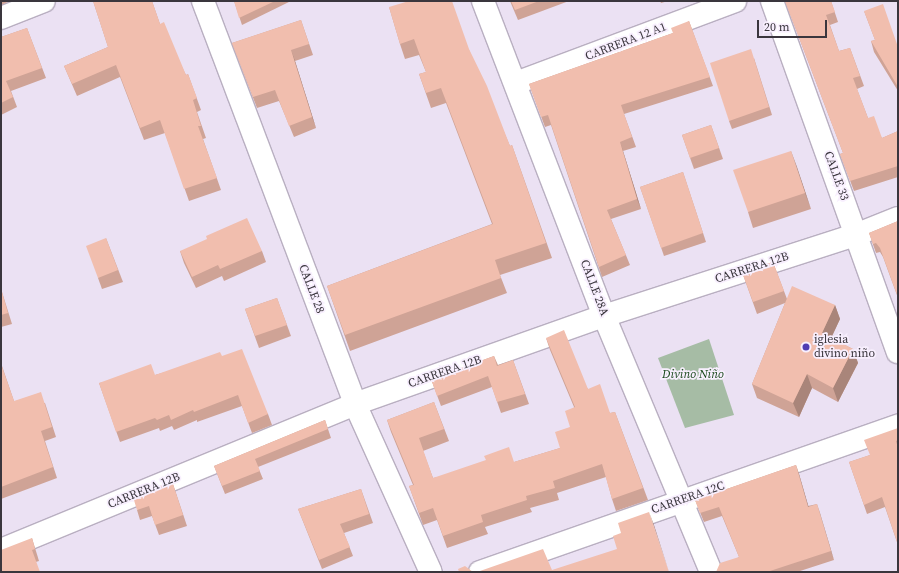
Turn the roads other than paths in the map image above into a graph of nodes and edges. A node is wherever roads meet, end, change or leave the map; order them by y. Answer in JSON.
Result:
{"nodes":[{"id":1,"x":44,"y":1,"type":"edge"},
{"id":2,"x":203,"y":1,"type":"edge"},
{"id":3,"x":483,"y":1,"type":"edge"},
{"id":4,"x":735,"y":1,"type":"edge"},
{"id":5,"x":772,"y":1,"type":"edge"},
{"id":6,"x":1,"y":18,"type":"edge"},
{"id":7,"x":516,"y":83,"type":"junction"},
{"id":8,"x":898,"y":218,"type":"edge"},
{"id":9,"x":858,"y":234,"type":"junction"},
{"id":10,"x":604,"y":316,"type":"junction"},
{"id":11,"x":898,"y":352,"type":"edge"},
{"id":12,"x":355,"y":404,"type":"junction"},
{"id":13,"x":898,"y":426,"type":"edge"},
{"id":14,"x":680,"y":501,"type":"junction"},
{"id":15,"x":1,"y":550,"type":"edge"},
{"id":16,"x":431,"y":572,"type":"edge"},
{"id":17,"x":480,"y":572,"type":"edge"},
{"id":18,"x":711,"y":572,"type":"edge"}],
"edges":[{"from":1,"to":6,"type":"street"},
{"from":2,"to":12,"type":"street","name":"CALLE 28"},
{"from":3,"to":7,"type":"street","name":"CALLE 28A"},
{"from":4,"to":7,"type":"street","name":"CARRERA 12 A1"},
{"from":5,"to":9,"type":"street","name":"CALLE 33"},
{"from":7,"to":10,"type":"street","name":"CALLE 28A"},
{"from":8,"to":9,"type":"street","name":"CARRERA 12B"},
{"from":9,"to":10,"type":"street","name":"CARRERA 12B"},
{"from":9,"to":11,"type":"street","name":"CALLE 33"},
{"from":10,"to":12,"type":"street","name":"CARRERA 12B"},
{"from":10,"to":14,"type":"street","name":"CALLE 28A"},
{"from":12,"to":15,"type":"street","name":"CARRERA 12B"},
{"from":12,"to":16,"type":"street","name":"CALLE 28"},
{"from":13,"to":14,"type":"street","name":"CARRERA 12C"},
{"from":14,"to":17,"type":"street","name":"CARRERA 12C"},
{"from":14,"to":18,"type":"street","name":"CALLE 28A"}]}
